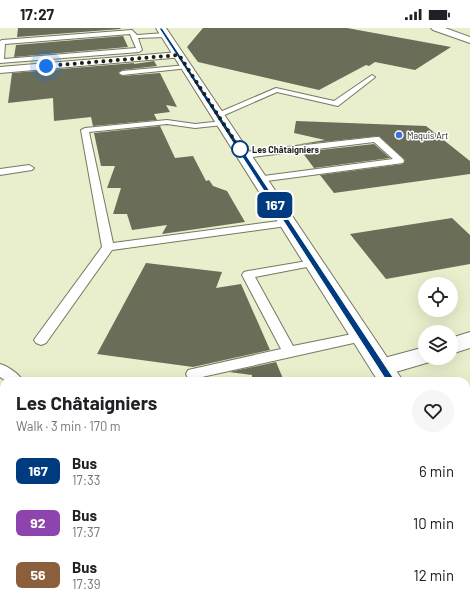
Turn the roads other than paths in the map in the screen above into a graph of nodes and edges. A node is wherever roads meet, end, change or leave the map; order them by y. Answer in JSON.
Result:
{"nodes":[{"id":1,"x":436,"y":28,"type":"edge"},
{"id":2,"x":163,"y":31,"type":"edge"},
{"id":3,"x":135,"y":37,"type":"junction"},
{"id":4,"x":470,"y":40,"type":"edge"},
{"id":5,"x":183,"y":61,"type":"junction"},
{"id":6,"x":0,"y":70,"type":"edge"},
{"id":7,"x":122,"y":72,"type":"dead end"},
{"id":8,"x":372,"y":77,"type":"dead end"},
{"id":9,"x":220,"y":119,"type":"junction"},
{"id":10,"x":244,"y":155,"type":"junction"},
{"id":11,"x":29,"y":168,"type":"dead end"},
{"id":12,"x":0,"y":172,"type":"edge"},
{"id":13,"x":259,"y":179,"type":"junction"},
{"id":14,"x":287,"y":223,"type":"junction"},
{"id":15,"x":108,"y":247,"type":"junction"},
{"id":16,"x":313,"y":263,"type":"junction"},
{"id":17,"x":362,"y":336,"type":"junction"},
{"id":18,"x":40,"y":340,"type":"dead end"},
{"id":19,"x":470,"y":340,"type":"edge"},
{"id":20,"x":458,"y":344,"type":"edge"},
{"id":21,"x":288,"y":352,"type":"junction"},
{"id":22,"x":418,"y":358,"type":"edge"},
{"id":23,"x":0,"y":369,"type":"edge"},
{"id":24,"x":194,"y":374,"type":"dead end"},
{"id":25,"x":387,"y":374,"type":"edge"},
{"id":26,"x":11,"y":377,"type":"edge"}],
"edges":[{"from":1,"to":4,"type":"street"},
{"from":2,"to":3,"type":"lane"},
{"from":2,"to":5,"type":"street"},
{"from":3,"to":3,"type":"lane"},
{"from":5,"to":6,"type":"street"},
{"from":5,"to":7,"type":"lane"},
{"from":5,"to":9,"type":"street"},
{"from":8,"to":9,"type":"lane"},
{"from":9,"to":10,"type":"street"},
{"from":9,"to":15,"type":"lane"},
{"from":10,"to":13,"type":"street"},
{"from":10,"to":13,"type":"lane"},
{"from":11,"to":12,"type":"lane"},
{"from":13,"to":14,"type":"street"},
{"from":14,"to":15,"type":"lane"},
{"from":14,"to":16,"type":"street"},
{"from":15,"to":18,"type":"lane"},
{"from":16,"to":17,"type":"street"},
{"from":16,"to":21,"type":"lane"},
{"from":17,"to":21,"type":"lane"},
{"from":17,"to":25,"type":"street"},
{"from":19,"to":20,"type":"street"},
{"from":21,"to":24,"type":"lane"},
{"from":22,"to":25,"type":"street"},
{"from":23,"to":26,"type":"lane"}]}
